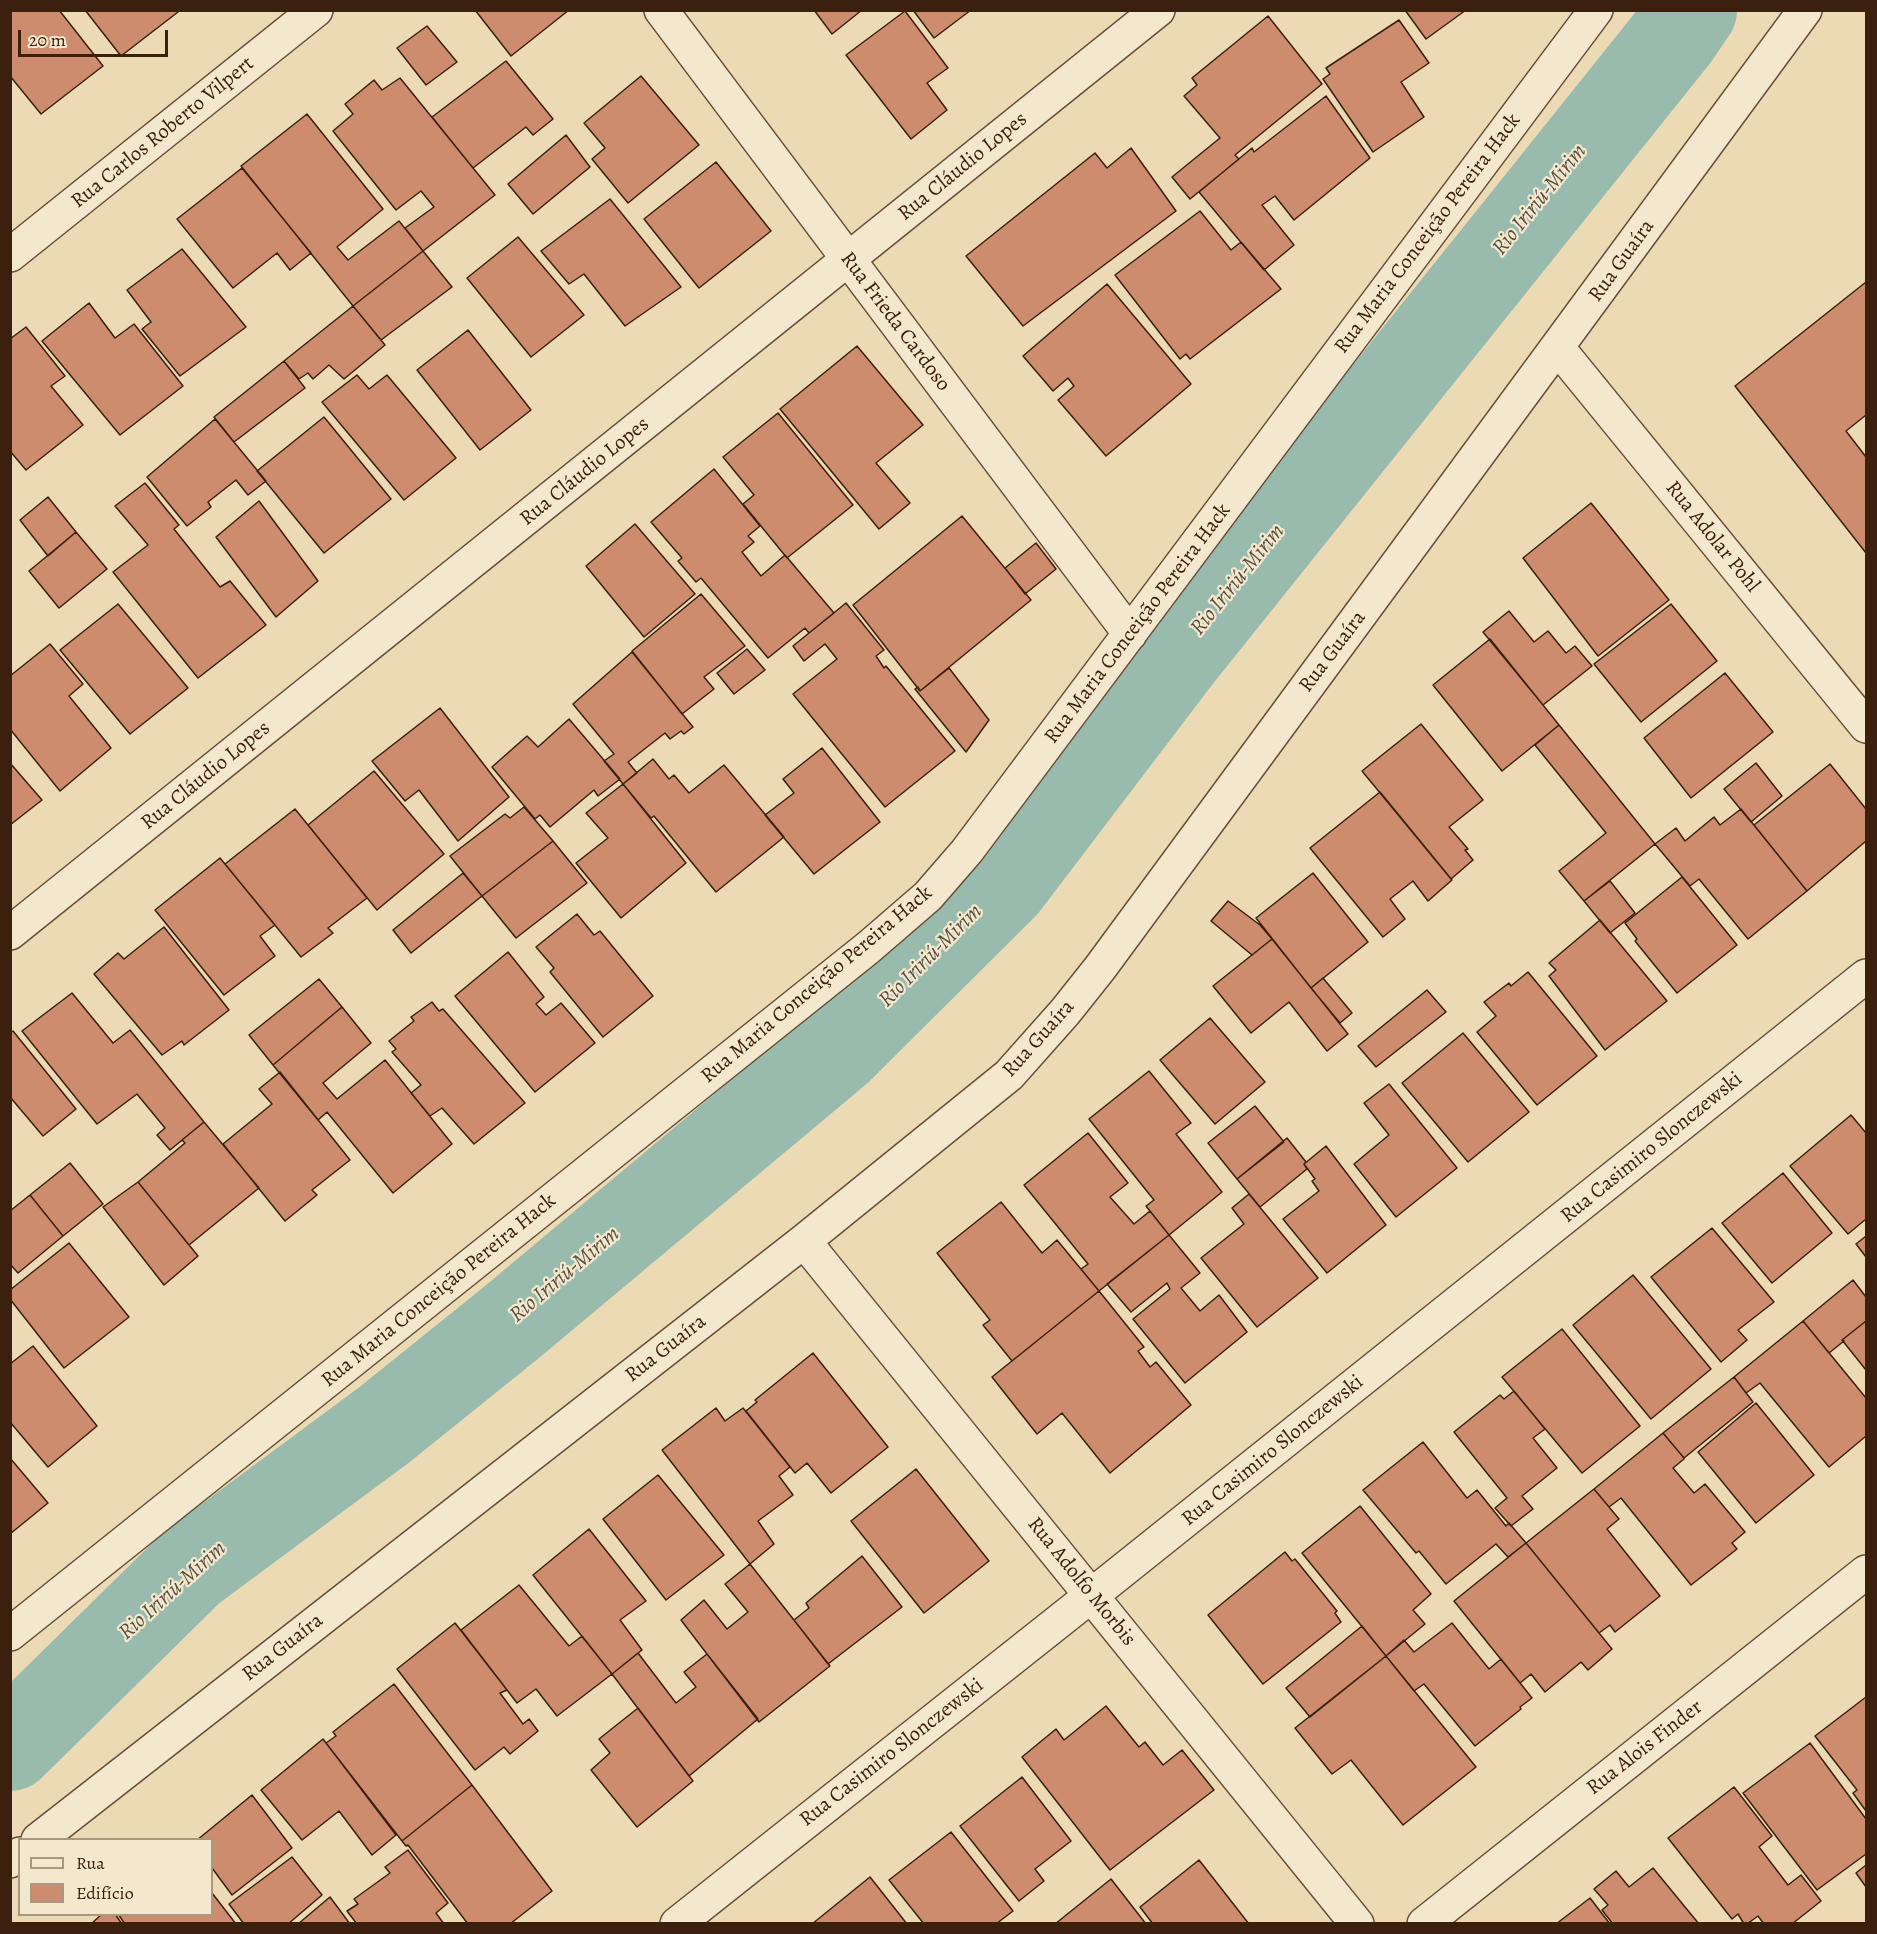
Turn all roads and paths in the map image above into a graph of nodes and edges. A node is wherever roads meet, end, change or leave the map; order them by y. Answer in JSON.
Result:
{"nodes":[{"id":1,"x":316,"y":10,"type":"edge"},
{"id":2,"x":661,"y":10,"type":"edge"},
{"id":3,"x":1158,"y":10,"type":"edge"},
{"id":4,"x":1596,"y":10,"type":"edge"},
{"id":5,"x":1805,"y":10,"type":"edge"},
{"id":6,"x":11,"y":253,"type":"edge"},
{"id":7,"x":848,"y":260,"type":"junction"},
{"id":8,"x":1558,"y":348,"type":"junction"},
{"id":9,"x":1130,"y":634,"type":"junction"},
{"id":10,"x":1866,"y":726,"type":"edge"},
{"id":11,"x":10,"y":933,"type":"edge"},
{"id":12,"x":1866,"y":976,"type":"edge"},
{"id":13,"x":804,"y":1241,"type":"junction"},
{"id":14,"x":1866,"y":1572,"type":"edge"},
{"id":15,"x":1092,"y":1596,"type":"junction"},
{"id":16,"x":10,"y":1634,"type":"edge"},
{"id":17,"x":39,"y":1838,"type":"edge"},
{"id":18,"x":677,"y":1923,"type":"edge"},
{"id":19,"x":1357,"y":1923,"type":"edge"},
{"id":20,"x":1424,"y":1923,"type":"edge"}],
"edges":[{"from":1,"to":6,"type":"street","name":"Rua Carlos Roberto Vilpert"},
{"from":2,"to":7,"type":"street","name":"Rua Frieda Cardoso"},
{"from":3,"to":7,"type":"street","name":"Rua Cláudio Lopes"},
{"from":4,"to":9,"type":"street","name":"Rua Maria Conceição Pereira Hack"},
{"from":5,"to":8,"type":"street","name":"Rua Guaíra"},
{"from":7,"to":9,"type":"street","name":"Rua Frieda Cardoso"},
{"from":7,"to":11,"type":"street","name":"Rua Cláudio Lopes"},
{"from":8,"to":10,"type":"street","name":"Rua Adolar Pohl"},
{"from":8,"to":13,"type":"street","name":"Rua Guaíra"},
{"from":9,"to":16,"type":"street","name":"Rua Maria Conceição Pereira Hack"},
{"from":12,"to":15,"type":"street","name":"Rua Casimiro Slonczewski"},
{"from":13,"to":15,"type":"street","name":"Rua Adolfo Morbis"},
{"from":13,"to":17,"type":"street","name":"Rua Guaíra"},
{"from":14,"to":20,"type":"street","name":"Rua Alois Finder"},
{"from":15,"to":18,"type":"street","name":"Rua Casimiro Slonczewski"},
{"from":15,"to":19,"type":"street","name":"Rua Adolfo Morbis"}]}
